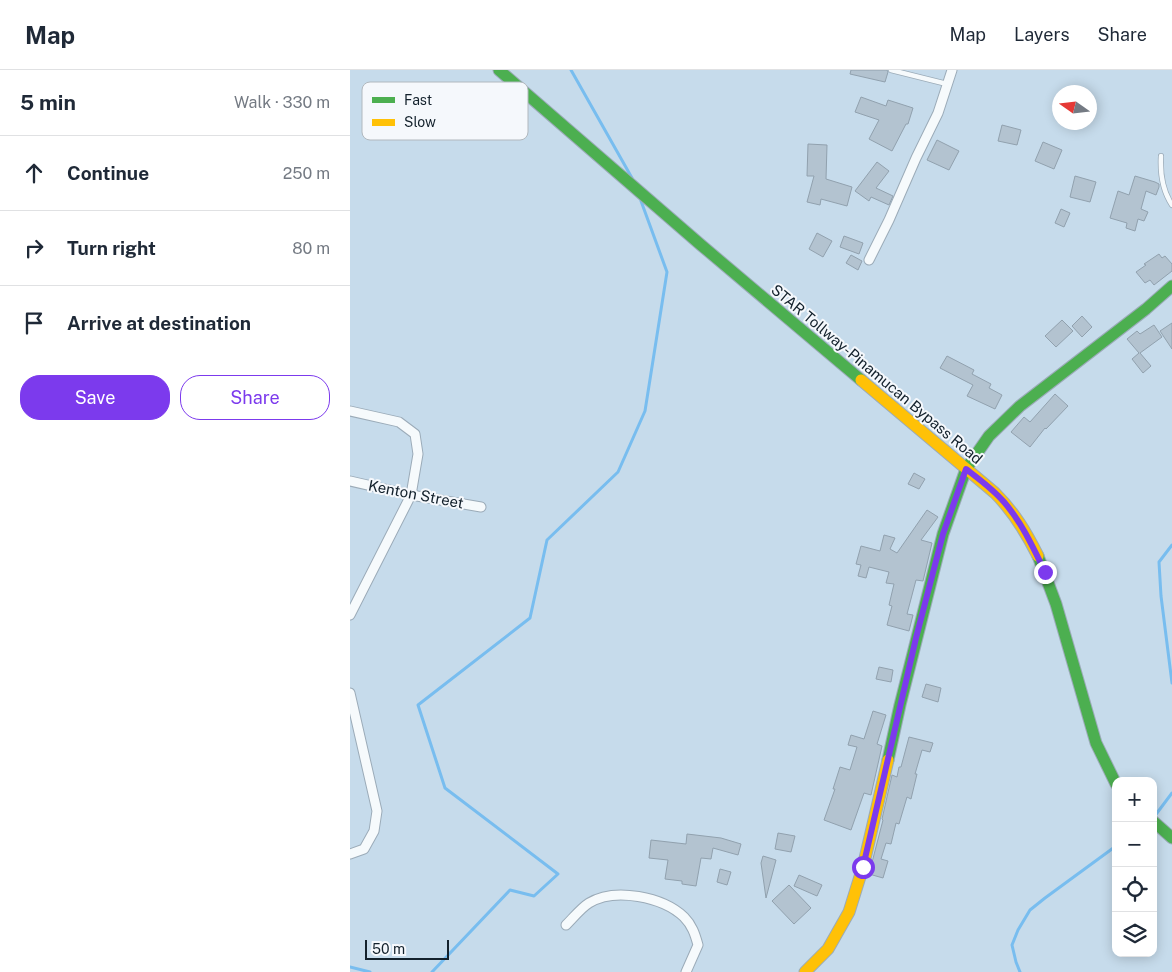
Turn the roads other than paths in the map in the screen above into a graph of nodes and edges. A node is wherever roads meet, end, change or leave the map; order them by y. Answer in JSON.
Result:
{"nodes":[{"id":1,"x":499,"y":70,"type":"edge"},
{"id":2,"x":890,"y":70,"type":"edge"},
{"id":3,"x":952,"y":70,"type":"edge"},
{"id":4,"x":513,"y":82,"type":"edge"},
{"id":5,"x":947,"y":84,"type":"junction"},
{"id":6,"x":528,"y":95,"type":"edge"},
{"id":7,"x":1161,"y":156,"type":"dead end"},
{"id":8,"x":1172,"y":205,"type":"edge"},
{"id":9,"x":869,"y":260,"type":"dead end"},
{"id":10,"x":1172,"y":286,"type":"edge"},
{"id":11,"x":350,"y":411,"type":"edge"},
{"id":12,"x":966,"y":469,"type":"junction"},
{"id":13,"x":350,"y":481,"type":"edge"},
{"id":14,"x":412,"y":495,"type":"junction"},
{"id":15,"x":481,"y":507,"type":"dead end"},
{"id":16,"x":350,"y":615,"type":"edge"},
{"id":17,"x":350,"y":693,"type":"edge"},
{"id":18,"x":1113,"y":777,"type":"edge"},
{"id":19,"x":1154,"y":822,"type":"edge"},
{"id":20,"x":1172,"y":838,"type":"edge"},
{"id":21,"x":350,"y":854,"type":"edge"},
{"id":22,"x":566,"y":925,"type":"dead end"},
{"id":23,"x":686,"y":972,"type":"edge"},
{"id":24,"x":805,"y":972,"type":"edge"}],
"edges":[{"from":1,"to":4,"type":"main road","name":"STAR Tollway-Pinamucan Bypass Road"},
{"from":2,"to":5,"type":"lane"},
{"from":3,"to":5,"type":"street"},
{"from":5,"to":9,"type":"street"},
{"from":6,"to":12,"type":"main road","name":"STAR Tollway-Pinamucan Bypass Road"},
{"from":7,"to":8,"type":"lane"},
{"from":10,"to":12,"type":"main road"},
{"from":11,"to":14,"type":"street"},
{"from":12,"to":18,"type":"main road","name":"STAR Tollway-Pinamucan Bypass Road"},
{"from":12,"to":24,"type":"main road"},
{"from":13,"to":14,"type":"street","name":"Kenton Street"},
{"from":14,"to":15,"type":"street","name":"Kenton Street"},
{"from":14,"to":16,"type":"street"},
{"from":17,"to":21,"type":"street"},
{"from":19,"to":20,"type":"main road"},
{"from":22,"to":23,"type":"street"}]}
